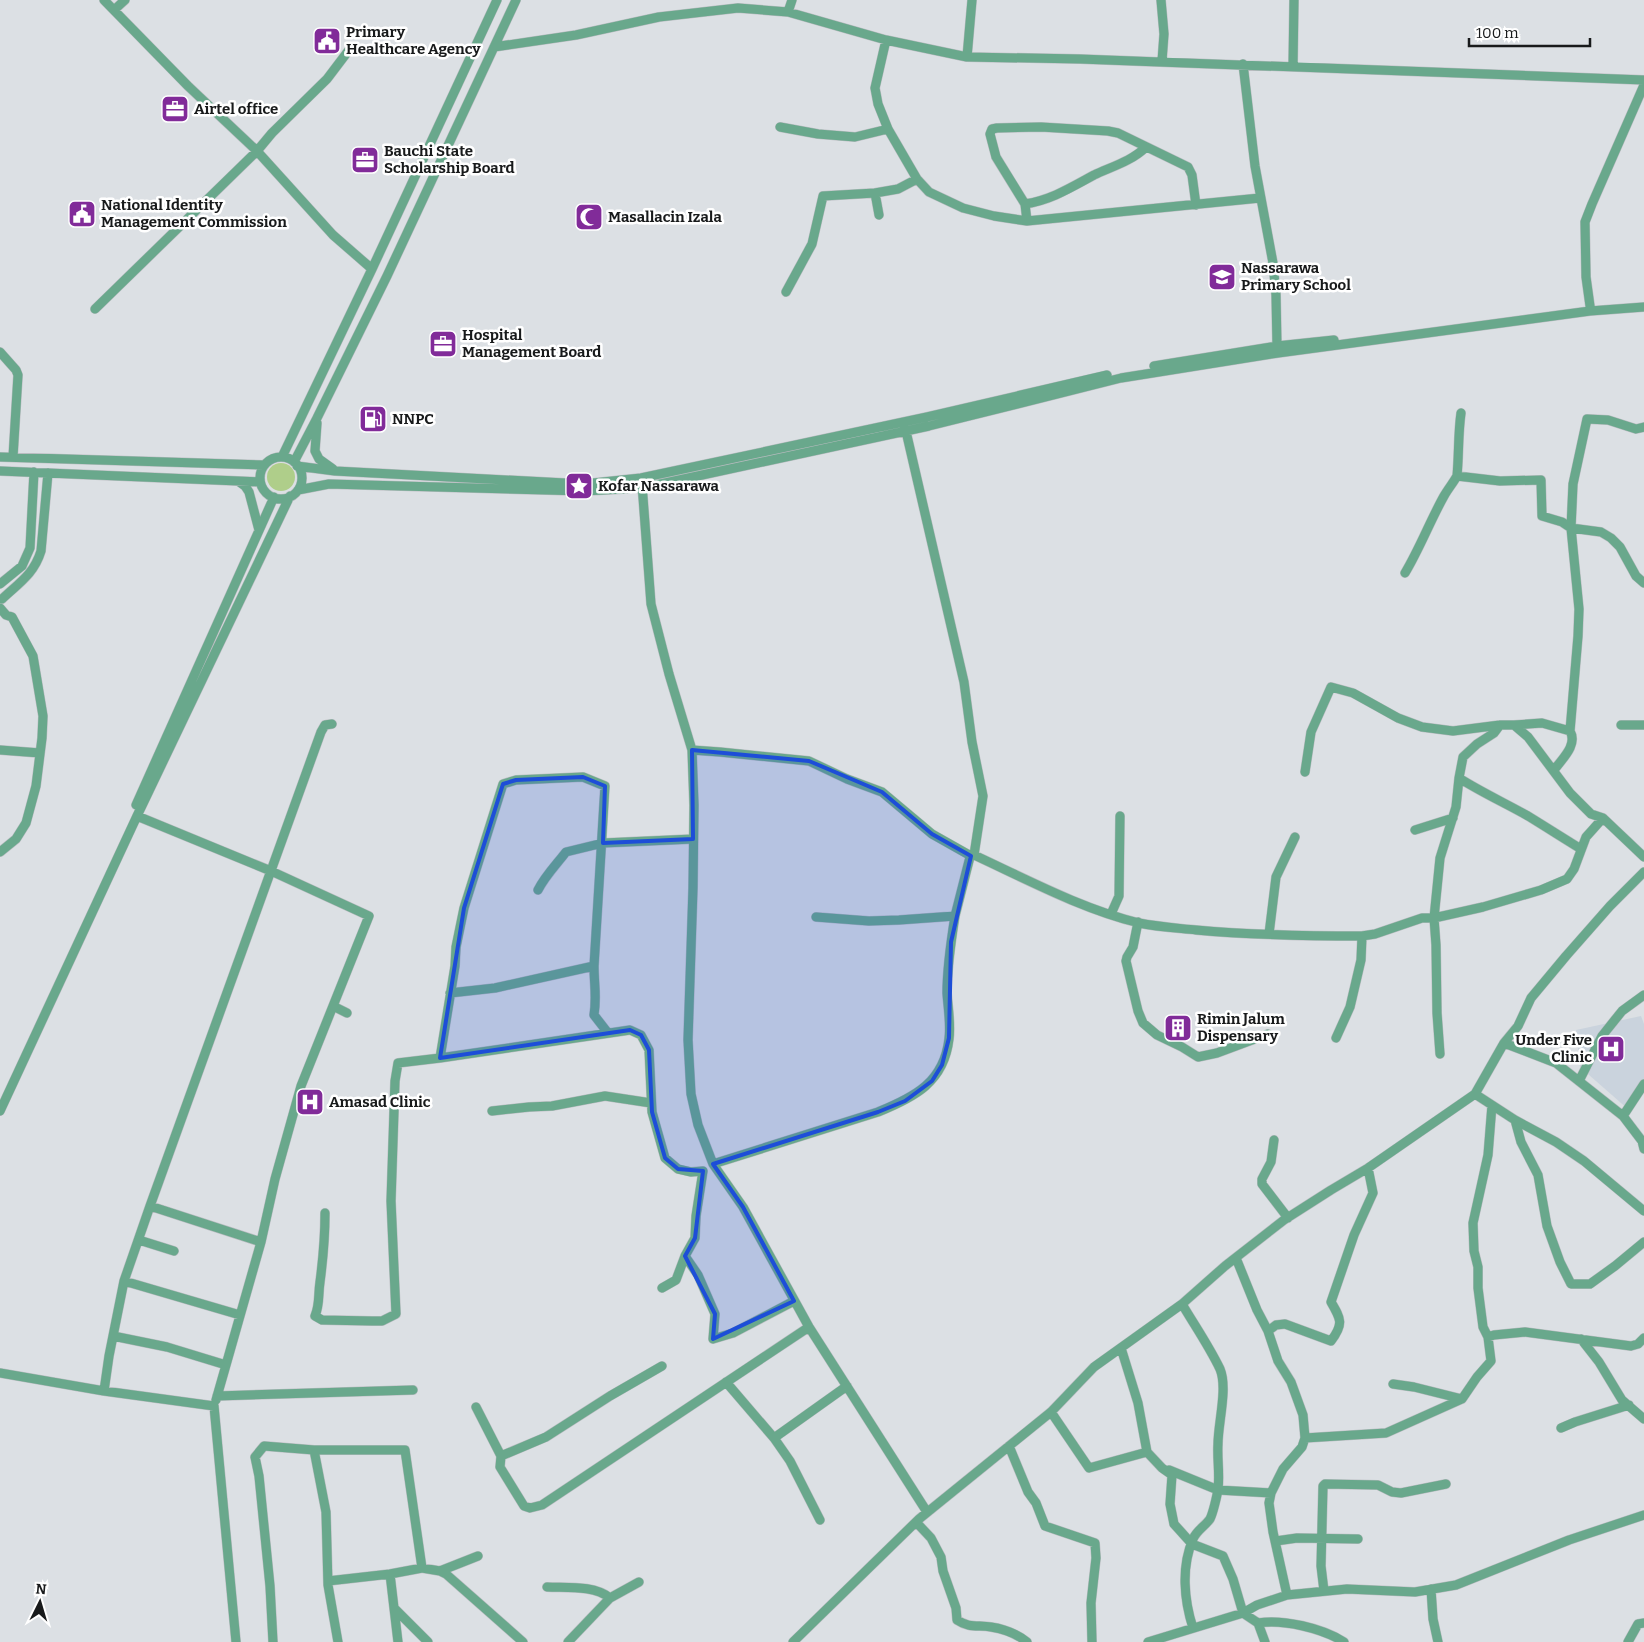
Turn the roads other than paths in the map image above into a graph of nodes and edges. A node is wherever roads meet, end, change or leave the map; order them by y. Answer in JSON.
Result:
{"nodes":[{"id":1,"x":104,"y":0,"type":"edge"},
{"id":2,"x":125,"y":0,"type":"edge"},
{"id":3,"x":497,"y":0,"type":"edge"},
{"id":4,"x":516,"y":0,"type":"edge"},
{"id":5,"x":792,"y":0,"type":"edge"},
{"id":6,"x":972,"y":0,"type":"edge"},
{"id":7,"x":1161,"y":0,"type":"edge"},
{"id":8,"x":1294,"y":0,"type":"edge"},
{"id":9,"x":114,"y":10,"type":"junction"},
{"id":10,"x":788,"y":12,"type":"junction"},
{"id":11,"x":886,"y":40,"type":"junction"},
{"id":12,"x":494,"y":47,"type":"junction"},
{"id":13,"x":348,"y":50,"type":"dead end"},
{"id":14,"x":967,"y":57,"type":"junction"},
{"id":15,"x":1162,"y":61,"type":"junction"},
{"id":16,"x":1243,"y":64,"type":"junction"},
{"id":17,"x":1293,"y":66,"type":"junction"},
{"id":18,"x":1644,"y":80,"type":"edge"},
{"id":19,"x":1644,"y":85,"type":"edge"},
{"id":20,"x":780,"y":127,"type":"dead end"},
{"id":21,"x":888,"y":129,"type":"junction"},
{"id":22,"x":1146,"y":147,"type":"junction"},
{"id":23,"x":257,"y":151,"type":"junction"},
{"id":24,"x":918,"y":180,"type":"junction"},
{"id":25,"x":875,"y":193,"type":"junction"},
{"id":26,"x":1260,"y":198,"type":"junction"},
{"id":27,"x":1025,"y":204,"type":"junction"},
{"id":28,"x":1196,"y":204,"type":"junction"},
{"id":29,"x":879,"y":215,"type":"dead end"},
{"id":30,"x":1027,"y":220,"type":"junction"},
{"id":31,"x":372,"y":269,"type":"junction"},
{"id":32,"x":786,"y":292,"type":"dead end"},
{"id":33,"x":1644,"y":301,"type":"edge"},
{"id":34,"x":1590,"y":306,"type":"junction"},
{"id":35,"x":1644,"y":306,"type":"edge"},
{"id":36,"x":95,"y":309,"type":"dead end"},
{"id":37,"x":1277,"y":346,"type":"junction"},
{"id":38,"x":0,"y":352,"type":"edge"},
{"id":39,"x":1461,"y":413,"type":"dead end"},
{"id":40,"x":317,"y":418,"type":"junction"},
{"id":41,"x":905,"y":426,"type":"junction"},
{"id":42,"x":1644,"y":427,"type":"edge"},
{"id":43,"x":0,"y":457,"type":"edge"},
{"id":44,"x":13,"y":457,"type":"junction"},
{"id":45,"x":282,"y":457,"type":"junction"},
{"id":46,"x":296,"y":464,"type":"junction"},
{"id":47,"x":264,"y":465,"type":"junction"},
{"id":48,"x":0,"y":471,"type":"edge"},
{"id":49,"x":335,"y":471,"type":"junction"},
{"id":50,"x":34,"y":472,"type":"junction"},
{"id":51,"x":48,"y":473,"type":"junction"},
{"id":52,"x":1457,"y":476,"type":"junction"},
{"id":53,"x":235,"y":480,"type":"junction"},
{"id":54,"x":260,"y":482,"type":"junction"},
{"id":55,"x":642,"y":483,"type":"junction"},
{"id":56,"x":298,"y":490,"type":"junction"},
{"id":57,"x":290,"y":496,"type":"junction"},
{"id":58,"x":274,"y":497,"type":"junction"},
{"id":59,"x":1571,"y":528,"type":"junction"},
{"id":60,"x":259,"y":530,"type":"junction"},
{"id":61,"x":1405,"y":573,"type":"dead end"},
{"id":62,"x":1644,"y":583,"type":"edge"},
{"id":63,"x":0,"y":584,"type":"edge"},
{"id":64,"x":0,"y":602,"type":"edge"},
{"id":65,"x":332,"y":724,"type":"dead end"},
{"id":66,"x":1500,"y":725,"type":"junction"},
{"id":67,"x":1621,"y":725,"type":"dead end"},
{"id":68,"x":1514,"y":726,"type":"junction"},
{"id":69,"x":1644,"y":726,"type":"edge"},
{"id":70,"x":1570,"y":730,"type":"junction"},
{"id":71,"x":0,"y":750,"type":"edge"},
{"id":72,"x":692,"y":750,"type":"junction"},
{"id":73,"x":40,"y":753,"type":"junction"},
{"id":74,"x":1554,"y":770,"type":"junction"},
{"id":75,"x":1305,"y":772,"type":"dead end"},
{"id":76,"x":1459,"y":778,"type":"junction"},
{"id":77,"x":137,"y":816,"type":"junction"},
{"id":78,"x":1120,"y":816,"type":"dead end"},
{"id":79,"x":1453,"y":818,"type":"junction"},
{"id":80,"x":1604,"y":818,"type":"junction"},
{"id":81,"x":1415,"y":830,"type":"dead end"},
{"id":82,"x":1295,"y":837,"type":"dead end"},
{"id":83,"x":693,"y":839,"type":"junction"},
{"id":84,"x":603,"y":843,"type":"junction"},
{"id":85,"x":1581,"y":849,"type":"junction"},
{"id":86,"x":0,"y":852,"type":"edge"},
{"id":87,"x":973,"y":855,"type":"junction"},
{"id":88,"x":1644,"y":856,"type":"edge"},
{"id":89,"x":271,"y":871,"type":"junction"},
{"id":90,"x":1644,"y":872,"type":"edge"},
{"id":91,"x":538,"y":890,"type":"dead end"},
{"id":92,"x":1111,"y":914,"type":"junction"},
{"id":93,"x":955,"y":916,"type":"junction"},
{"id":94,"x":816,"y":917,"type":"dead end"},
{"id":95,"x":1434,"y":918,"type":"junction"},
{"id":96,"x":1138,"y":922,"type":"junction"},
{"id":97,"x":1269,"y":934,"type":"junction"},
{"id":98,"x":1362,"y":936,"type":"junction"},
{"id":99,"x":594,"y":966,"type":"junction"},
{"id":100,"x":450,"y":993,"type":"junction"},
{"id":101,"x":1644,"y":994,"type":"edge"},
{"id":102,"x":333,"y":1006,"type":"junction"},
{"id":103,"x":347,"y":1013,"type":"dead end"},
{"id":104,"x":608,"y":1033,"type":"junction"},
{"id":105,"x":1268,"y":1034,"type":"dead end"},
{"id":106,"x":1336,"y":1038,"type":"dead end"},
{"id":107,"x":1504,"y":1043,"type":"junction"},
{"id":108,"x":1440,"y":1054,"type":"dead end"},
{"id":109,"x":440,"y":1058,"type":"junction"},
{"id":110,"x":1579,"y":1080,"type":"junction"},
{"id":111,"x":1644,"y":1084,"type":"edge"},
{"id":112,"x":1475,"y":1094,"type":"junction"},
{"id":113,"x":0,"y":1097,"type":"edge"},
{"id":114,"x":651,"y":1103,"type":"junction"},
{"id":115,"x":1492,"y":1105,"type":"junction"},
{"id":116,"x":0,"y":1111,"type":"edge"},
{"id":117,"x":492,"y":1111,"type":"dead end"},
{"id":118,"x":1623,"y":1116,"type":"junction"},
{"id":119,"x":1515,"y":1120,"type":"junction"},
{"id":120,"x":1274,"y":1140,"type":"dead end"},
{"id":121,"x":1644,"y":1149,"type":"edge"},
{"id":122,"x":713,"y":1164,"type":"junction"},
{"id":123,"x":1368,"y":1168,"type":"junction"},
{"id":124,"x":150,"y":1206,"type":"junction"},
{"id":125,"x":1644,"y":1211,"type":"edge"},
{"id":126,"x":325,"y":1212,"type":"dead end"},
{"id":127,"x":1288,"y":1218,"type":"junction"},
{"id":128,"x":138,"y":1240,"type":"junction"},
{"id":129,"x":261,"y":1242,"type":"junction"},
{"id":130,"x":1644,"y":1242,"type":"edge"},
{"id":131,"x":174,"y":1252,"type":"dead end"},
{"id":132,"x":685,"y":1256,"type":"junction"},
{"id":133,"x":1236,"y":1258,"type":"junction"},
{"id":134,"x":124,"y":1281,"type":"junction"},
{"id":135,"x":662,"y":1288,"type":"dead end"},
{"id":136,"x":794,"y":1301,"type":"junction"},
{"id":137,"x":1182,"y":1304,"type":"junction"},
{"id":138,"x":240,"y":1315,"type":"junction"},
{"id":139,"x":809,"y":1327,"type":"junction"},
{"id":140,"x":1268,"y":1331,"type":"junction"},
{"id":141,"x":113,"y":1336,"type":"junction"},
{"id":142,"x":1488,"y":1337,"type":"junction"},
{"id":143,"x":1644,"y":1338,"type":"edge"},
{"id":144,"x":1581,"y":1339,"type":"junction"},
{"id":145,"x":1122,"y":1348,"type":"junction"},
{"id":146,"x":226,"y":1365,"type":"junction"},
{"id":147,"x":662,"y":1366,"type":"dead end"},
{"id":148,"x":0,"y":1373,"type":"edge"},
{"id":149,"x":726,"y":1382,"type":"junction"},
{"id":150,"x":1393,"y":1384,"type":"dead end"},
{"id":151,"x":846,"y":1386,"type":"junction"},
{"id":152,"x":413,"y":1390,"type":"dead end"},
{"id":153,"x":104,"y":1391,"type":"junction"},
{"id":154,"x":217,"y":1396,"type":"junction"},
{"id":155,"x":1462,"y":1399,"type":"junction"},
{"id":156,"x":1629,"y":1405,"type":"junction"},
{"id":157,"x":214,"y":1406,"type":"junction"},
{"id":158,"x":476,"y":1407,"type":"dead end"},
{"id":159,"x":1051,"y":1412,"type":"junction"},
{"id":160,"x":1644,"y":1419,"type":"edge"},
{"id":161,"x":1561,"y":1428,"type":"dead end"},
{"id":162,"x":774,"y":1438,"type":"junction"},
{"id":163,"x":1305,"y":1438,"type":"junction"},
{"id":164,"x":1009,"y":1446,"type":"junction"},
{"id":165,"x":314,"y":1450,"type":"junction"},
{"id":166,"x":1147,"y":1452,"type":"junction"},
{"id":167,"x":501,"y":1456,"type":"junction"},
{"id":168,"x":1162,"y":1468,"type":"junction"},
{"id":169,"x":1446,"y":1484,"type":"dead end"},
{"id":170,"x":1218,"y":1490,"type":"junction"},
{"id":171,"x":1271,"y":1493,"type":"junction"},
{"id":172,"x":927,"y":1512,"type":"junction"},
{"id":173,"x":1643,"y":1517,"type":"edge"},
{"id":174,"x":820,"y":1520,"type":"dead end"},
{"id":175,"x":916,"y":1522,"type":"junction"},
{"id":176,"x":1320,"y":1537,"type":"junction"},
{"id":177,"x":1358,"y":1539,"type":"dead end"},
{"id":178,"x":1276,"y":1542,"type":"junction"},
{"id":179,"x":1192,"y":1544,"type":"junction"},
{"id":180,"x":478,"y":1556,"type":"dead end"},
{"id":181,"x":422,"y":1568,"type":"junction"},
{"id":182,"x":440,"y":1571,"type":"junction"},
{"id":183,"x":390,"y":1574,"type":"junction"},
{"id":184,"x":328,"y":1582,"type":"junction"},
{"id":185,"x":639,"y":1582,"type":"dead end"},
{"id":186,"x":547,"y":1587,"type":"dead end"},
{"id":187,"x":1431,"y":1590,"type":"junction"},
{"id":188,"x":1324,"y":1591,"type":"junction"},
{"id":189,"x":1287,"y":1595,"type":"junction"},
{"id":190,"x":610,"y":1598,"type":"junction"},
{"id":191,"x":394,"y":1608,"type":"junction"},
{"id":192,"x":1244,"y":1614,"type":"junction"},
{"id":193,"x":1258,"y":1623,"type":"junction"},
{"id":194,"x":1644,"y":1623,"type":"edge"},
{"id":195,"x":1193,"y":1628,"type":"junction"},
{"id":196,"x":236,"y":1642,"type":"edge"},
{"id":197,"x":273,"y":1642,"type":"edge"},
{"id":198,"x":338,"y":1642,"type":"edge"},
{"id":199,"x":398,"y":1642,"type":"edge"},
{"id":200,"x":428,"y":1642,"type":"edge"},
{"id":201,"x":523,"y":1642,"type":"edge"},
{"id":202,"x":568,"y":1642,"type":"edge"},
{"id":203,"x":794,"y":1642,"type":"edge"},
{"id":204,"x":1027,"y":1642,"type":"edge"},
{"id":205,"x":1092,"y":1642,"type":"edge"},
{"id":206,"x":1148,"y":1642,"type":"edge"},
{"id":207,"x":1266,"y":1642,"type":"edge"},
{"id":208,"x":1344,"y":1642,"type":"edge"},
{"id":209,"x":1438,"y":1642,"type":"edge"},
{"id":210,"x":1628,"y":1642,"type":"edge"}],
"edges":[{"from":1,"to":9,"type":"street"},
{"from":2,"to":9,"type":"street"},
{"from":3,"to":31,"type":"street"},
{"from":4,"to":12,"type":"street"},
{"from":5,"to":10,"type":"street"},
{"from":6,"to":14,"type":"street"},
{"from":7,"to":15,"type":"street"},
{"from":8,"to":17,"type":"street"},
{"from":9,"to":23,"type":"street"},
{"from":10,"to":11,"type":"street"},
{"from":10,"to":12,"type":"street"},
{"from":11,"to":14,"type":"street"},
{"from":11,"to":21,"type":"street"},
{"from":12,"to":40,"type":"street"},
{"from":13,"to":23,"type":"street"},
{"from":14,"to":15,"type":"street"},
{"from":15,"to":16,"type":"street"},
{"from":16,"to":17,"type":"street"},
{"from":16,"to":26,"type":"street"},
{"from":17,"to":18,"type":"street"},
{"from":19,"to":34,"type":"street"},
{"from":20,"to":21,"type":"street"},
{"from":21,"to":24,"type":"street"},
{"from":22,"to":27,"type":"street"},
{"from":22,"to":27,"type":"street"},
{"from":22,"to":28,"type":"street"},
{"from":23,"to":31,"type":"street"},
{"from":23,"to":36,"type":"street"},
{"from":24,"to":25,"type":"street"},
{"from":24,"to":30,"type":"street"},
{"from":25,"to":29,"type":"street"},
{"from":25,"to":32,"type":"street"},
{"from":26,"to":28,"type":"street"},
{"from":26,"to":37,"type":"street"},
{"from":27,"to":30,"type":"street"},
{"from":28,"to":30,"type":"street"},
{"from":31,"to":45,"type":"street"},
{"from":33,"to":34,"type":"street"},
{"from":34,"to":37,"type":"street"},
{"from":35,"to":41,"type":"street"},
{"from":37,"to":41,"type":"street"},
{"from":38,"to":44,"type":"street"},
{"from":39,"to":52,"type":"street"},
{"from":40,"to":46,"type":"street"},
{"from":40,"to":49,"type":"street"},
{"from":41,"to":55,"type":"street"},
{"from":41,"to":87,"type":"street"},
{"from":42,"to":59,"type":"street"},
{"from":43,"to":44,"type":"street"},
{"from":44,"to":47,"type":"street"},
{"from":45,"to":46,"type":"street"},
{"from":45,"to":47,"type":"street"},
{"from":46,"to":49,"type":"street"},
{"from":46,"to":56,"type":"street"},
{"from":47,"to":54,"type":"street"},
{"from":48,"to":50,"type":"street"},
{"from":49,"to":55,"type":"street"},
{"from":50,"to":51,"type":"street"},
{"from":50,"to":63,"type":"street"},
{"from":51,"to":53,"type":"street"},
{"from":51,"to":64,"type":"street"},
{"from":52,"to":59,"type":"street"},
{"from":52,"to":61,"type":"street"},
{"from":53,"to":54,"type":"street"},
{"from":53,"to":60,"type":"street"},
{"from":54,"to":58,"type":"street"},
{"from":55,"to":56,"type":"street"},
{"from":55,"to":72,"type":"street"},
{"from":56,"to":57,"type":"street"},
{"from":57,"to":58,"type":"street"},
{"from":57,"to":77,"type":"street"},
{"from":58,"to":60,"type":"street"},
{"from":59,"to":62,"type":"street"},
{"from":59,"to":70,"type":"street"},
{"from":60,"to":113,"type":"street"},
{"from":64,"to":73,"type":"street"},
{"from":65,"to":89,"type":"street"},
{"from":66,"to":68,"type":"street"},
{"from":66,"to":75,"type":"street"},
{"from":66,"to":76,"type":"street"},
{"from":67,"to":69,"type":"street"},
{"from":68,"to":70,"type":"street"},
{"from":68,"to":74,"type":"street"},
{"from":70,"to":74,"type":"street"},
{"from":71,"to":73,"type":"street"},
{"from":72,"to":83,"type":"street"},
{"from":72,"to":87,"type":"street"},
{"from":73,"to":86,"type":"street"},
{"from":74,"to":80,"type":"street"},
{"from":76,"to":79,"type":"street"},
{"from":76,"to":85,"type":"street"},
{"from":77,"to":89,"type":"street"},
{"from":77,"to":116,"type":"street"},
{"from":78,"to":92,"type":"street"},
{"from":79,"to":81,"type":"street"},
{"from":79,"to":95,"type":"street"},
{"from":80,"to":85,"type":"street"},
{"from":80,"to":88,"type":"street"},
{"from":82,"to":97,"type":"street"},
{"from":83,"to":84,"type":"street"},
{"from":83,"to":122,"type":"street"},
{"from":84,"to":91,"type":"street"},
{"from":84,"to":99,"type":"street"},
{"from":84,"to":100,"type":"street"},
{"from":85,"to":95,"type":"street"},
{"from":87,"to":92,"type":"street"},
{"from":87,"to":93,"type":"street"},
{"from":89,"to":102,"type":"street"},
{"from":89,"to":124,"type":"street"},
{"from":90,"to":107,"type":"street"},
{"from":92,"to":96,"type":"street"},
{"from":93,"to":94,"type":"street"},
{"from":93,"to":122,"type":"street"},
{"from":95,"to":98,"type":"street"},
{"from":95,"to":108,"type":"street"},
{"from":96,"to":97,"type":"street"},
{"from":96,"to":105,"type":"street"},
{"from":97,"to":98,"type":"street"},
{"from":98,"to":106,"type":"street"},
{"from":99,"to":100,"type":"street"},
{"from":99,"to":104,"type":"street"},
{"from":100,"to":109,"type":"street"},
{"from":101,"to":110,"type":"street"},
{"from":102,"to":103,"type":"street"},
{"from":102,"to":129,"type":"street"},
{"from":104,"to":109,"type":"street"},
{"from":104,"to":114,"type":"street"},
{"from":107,"to":110,"type":"street"},
{"from":107,"to":112,"type":"street"},
{"from":109,"to":126,"type":"street"},
{"from":110,"to":118,"type":"street"},
{"from":111,"to":118,"type":"street"},
{"from":112,"to":115,"type":"street"},
{"from":112,"to":123,"type":"street"},
{"from":114,"to":117,"type":"street"},
{"from":114,"to":132,"type":"street"},
{"from":115,"to":119,"type":"street"},
{"from":115,"to":142,"type":"street"},
{"from":118,"to":121,"type":"street"},
{"from":119,"to":125,"type":"street"},
{"from":119,"to":130,"type":"street"},
{"from":120,"to":127,"type":"street"},
{"from":122,"to":136,"type":"street"},
{"from":123,"to":127,"type":"street"},
{"from":123,"to":140,"type":"street"},
{"from":124,"to":128,"type":"street"},
{"from":124,"to":129,"type":"street"},
{"from":127,"to":133,"type":"street"},
{"from":128,"to":131,"type":"street"},
{"from":128,"to":134,"type":"street"},
{"from":129,"to":138,"type":"street"},
{"from":132,"to":135,"type":"street"},
{"from":132,"to":136,"type":"street"},
{"from":133,"to":137,"type":"street"},
{"from":133,"to":140,"type":"street"},
{"from":134,"to":138,"type":"street"},
{"from":134,"to":141,"type":"street"},
{"from":136,"to":139,"type":"street"},
{"from":137,"to":145,"type":"street"},
{"from":137,"to":170,"type":"street"},
{"from":138,"to":146,"type":"street"},
{"from":139,"to":149,"type":"street"},
{"from":139,"to":151,"type":"street"},
{"from":140,"to":163,"type":"street"},
{"from":141,"to":146,"type":"street"},
{"from":141,"to":153,"type":"street"},
{"from":142,"to":144,"type":"street"},
{"from":142,"to":155,"type":"street"},
{"from":143,"to":144,"type":"street"},
{"from":144,"to":156,"type":"street"},
{"from":145,"to":159,"type":"street"},
{"from":145,"to":166,"type":"street"},
{"from":146,"to":154,"type":"street"},
{"from":147,"to":167,"type":"street"},
{"from":148,"to":153,"type":"street"},
{"from":149,"to":162,"type":"street"},
{"from":149,"to":167,"type":"street"},
{"from":150,"to":155,"type":"street"},
{"from":151,"to":162,"type":"street"},
{"from":151,"to":172,"type":"street"},
{"from":152,"to":154,"type":"street"},
{"from":153,"to":157,"type":"street"},
{"from":154,"to":157,"type":"street"},
{"from":155,"to":163,"type":"street"},
{"from":156,"to":160,"type":"street"},
{"from":156,"to":161,"type":"street"},
{"from":157,"to":196,"type":"street"},
{"from":158,"to":167,"type":"street"},
{"from":159,"to":164,"type":"street"},
{"from":159,"to":166,"type":"street"},
{"from":162,"to":174,"type":"street"},
{"from":163,"to":171,"type":"street"},
{"from":164,"to":172,"type":"street"},
{"from":164,"to":205,"type":"street"},
{"from":165,"to":181,"type":"street"},
{"from":165,"to":184,"type":"street"},
{"from":165,"to":197,"type":"street"},
{"from":166,"to":168,"type":"street"},
{"from":168,"to":170,"type":"street"},
{"from":168,"to":179,"type":"street"},
{"from":169,"to":176,"type":"street"},
{"from":170,"to":171,"type":"street"},
{"from":170,"to":179,"type":"street"},
{"from":171,"to":178,"type":"street"},
{"from":172,"to":175,"type":"street"},
{"from":173,"to":187,"type":"street"},
{"from":175,"to":203,"type":"street"},
{"from":175,"to":204,"type":"street"},
{"from":176,"to":177,"type":"street"},
{"from":176,"to":178,"type":"street"},
{"from":176,"to":188,"type":"street"},
{"from":178,"to":189,"type":"street"},
{"from":179,"to":192,"type":"street"},
{"from":179,"to":195,"type":"street"},
{"from":180,"to":182,"type":"street"},
{"from":181,"to":182,"type":"street"},
{"from":181,"to":183,"type":"street"},
{"from":182,"to":201,"type":"street"},
{"from":183,"to":184,"type":"street"},
{"from":183,"to":191,"type":"street"},
{"from":184,"to":198,"type":"street"},
{"from":185,"to":190,"type":"street"},
{"from":186,"to":190,"type":"street"},
{"from":187,"to":188,"type":"street"},
{"from":187,"to":209,"type":"street"},
{"from":188,"to":189,"type":"street"},
{"from":189,"to":192,"type":"street"},
{"from":190,"to":202,"type":"street"},
{"from":191,"to":199,"type":"street"},
{"from":191,"to":200,"type":"street"},
{"from":192,"to":193,"type":"street"},
{"from":192,"to":195,"type":"street"},
{"from":193,"to":207,"type":"street"},
{"from":193,"to":208,"type":"street"},
{"from":194,"to":210,"type":"street"},
{"from":195,"to":206,"type":"street"}]}
